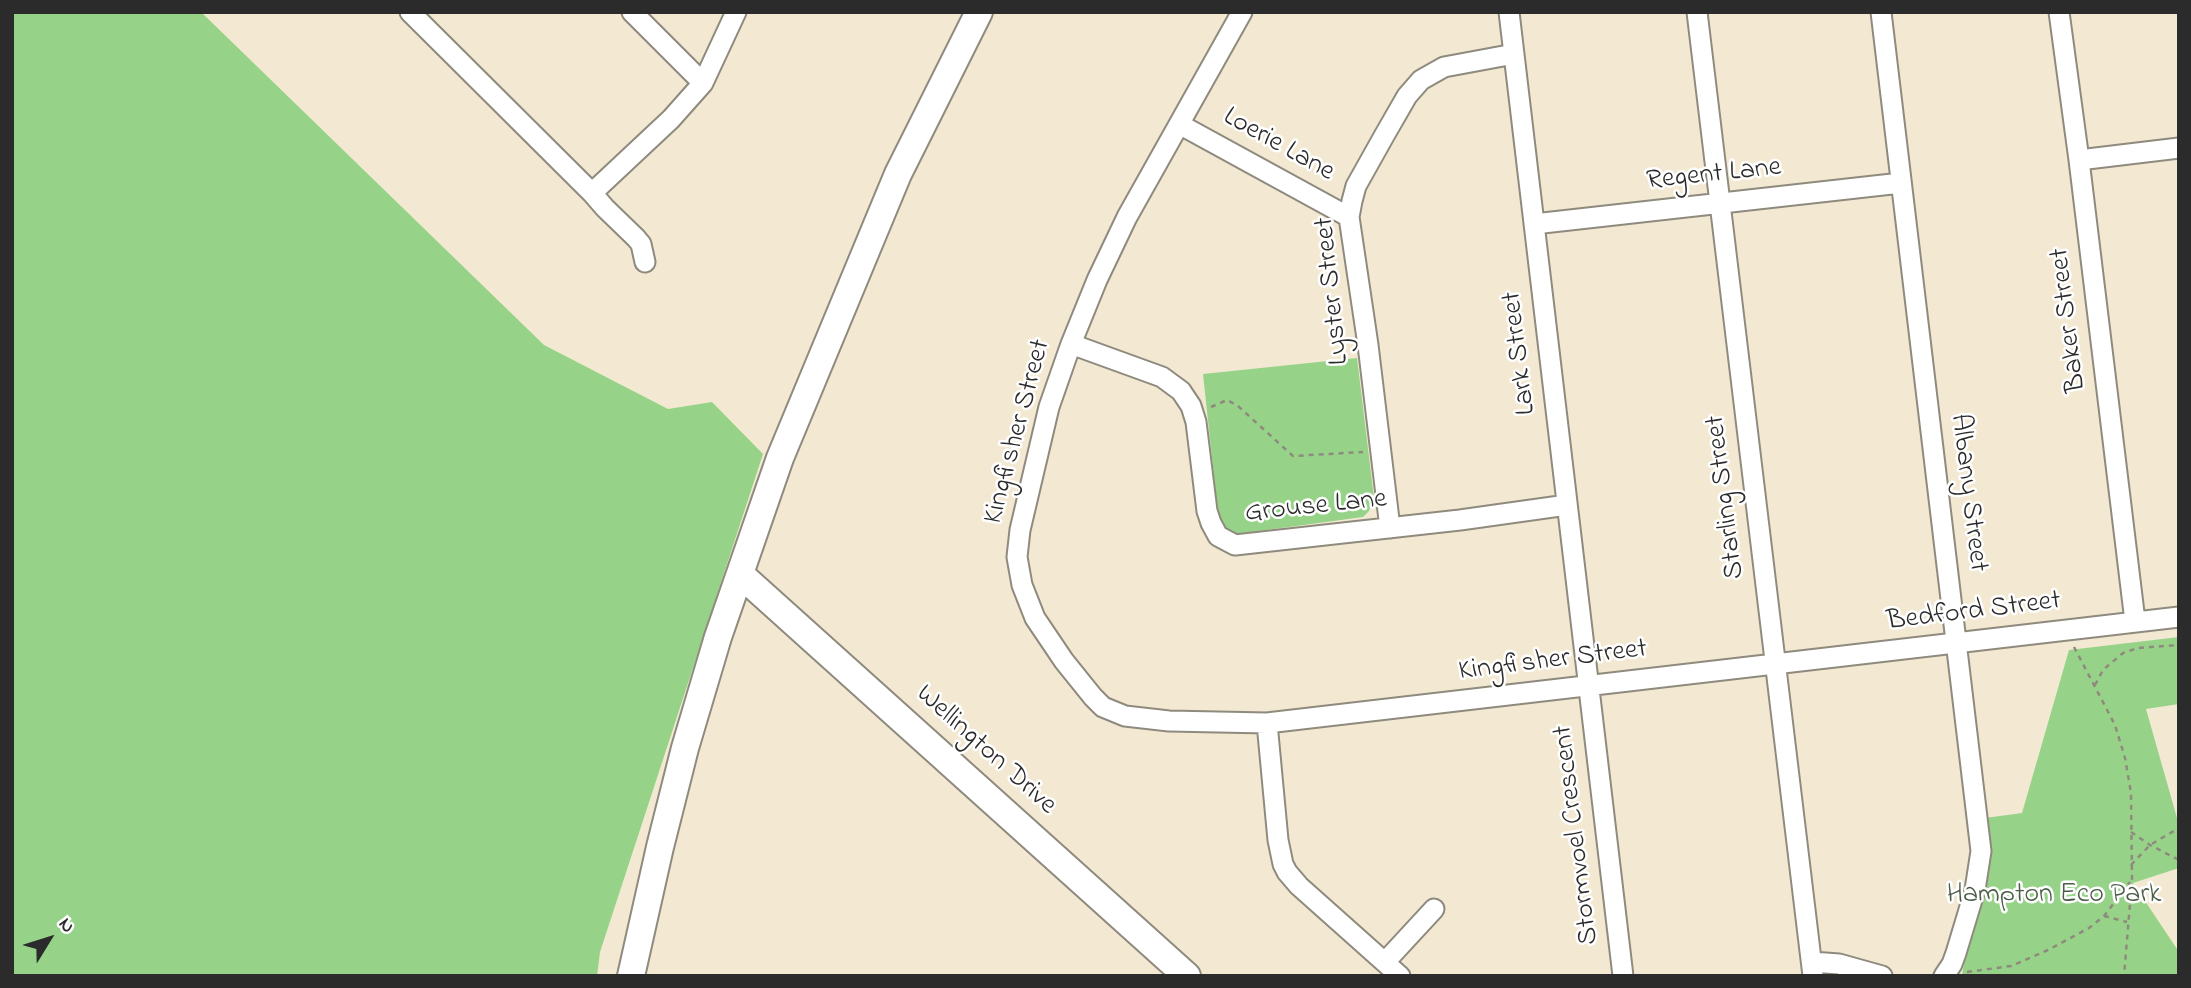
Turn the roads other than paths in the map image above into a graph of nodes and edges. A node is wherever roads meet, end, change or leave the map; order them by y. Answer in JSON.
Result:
{"nodes":[{"id":1,"x":410,"y":12,"type":"edge"},
{"id":2,"x":632,"y":12,"type":"edge"},
{"id":3,"x":736,"y":12,"type":"edge"},
{"id":4,"x":979,"y":12,"type":"edge"},
{"id":5,"x":1242,"y":12,"type":"edge"},
{"id":6,"x":1509,"y":12,"type":"edge"},
{"id":7,"x":1697,"y":12,"type":"edge"},
{"id":8,"x":1881,"y":12,"type":"edge"},
{"id":9,"x":2059,"y":12,"type":"edge"},
{"id":10,"x":1514,"y":54,"type":"junction"},
{"id":11,"x":703,"y":83,"type":"junction"},
{"id":12,"x":1179,"y":124,"type":"junction"},
{"id":13,"x":2179,"y":148,"type":"edge"},
{"id":14,"x":2079,"y":160,"type":"junction"},
{"id":15,"x":1901,"y":183,"type":"junction"},
{"id":16,"x":592,"y":193,"type":"junction"},
{"id":17,"x":1720,"y":203,"type":"junction"},
{"id":18,"x":1349,"y":217,"type":"junction"},
{"id":19,"x":1534,"y":224,"type":"junction"},
{"id":20,"x":645,"y":262,"type":"dead end"},
{"id":21,"x":1071,"y":344,"type":"junction"},
{"id":22,"x":1567,"y":505,"type":"junction"},
{"id":23,"x":1390,"y":528,"type":"junction"},
{"id":24,"x":740,"y":573,"type":"junction"},
{"id":25,"x":2179,"y":617,"type":"edge"},
{"id":26,"x":2135,"y":621,"type":"junction"},
{"id":27,"x":1958,"y":643,"type":"junction"},
{"id":28,"x":1776,"y":664,"type":"junction"},
{"id":29,"x":1589,"y":687,"type":"junction"},
{"id":30,"x":1267,"y":723,"type":"junction"},
{"id":31,"x":1434,"y":909,"type":"dead end"},
{"id":32,"x":1385,"y":962,"type":"junction"},
{"id":33,"x":1812,"y":969,"type":"edge"},
{"id":34,"x":1945,"y":974,"type":"edge"},
{"id":35,"x":631,"y":976,"type":"edge"},
{"id":36,"x":1187,"y":976,"type":"edge"},
{"id":37,"x":1400,"y":976,"type":"edge"},
{"id":38,"x":1623,"y":976,"type":"edge"},
{"id":39,"x":1882,"y":976,"type":"edge"}],
"edges":[{"from":1,"to":16,"type":"street"},
{"from":2,"to":11,"type":"street"},
{"from":3,"to":11,"type":"street"},
{"from":4,"to":24,"type":"main road"},
{"from":5,"to":12,"type":"street","name":"Kingfisher Street"},
{"from":6,"to":10,"type":"street","name":"Lark Street"},
{"from":7,"to":17,"type":"street","name":"Starling Street"},
{"from":8,"to":15,"type":"street","name":"Albany Street"},
{"from":9,"to":14,"type":"street","name":"Baker Street"},
{"from":10,"to":18,"type":"street","name":"Lyster Street"},
{"from":10,"to":19,"type":"street","name":"Lark Street"},
{"from":11,"to":16,"type":"street"},
{"from":12,"to":18,"type":"street","name":"Loerie Lane"},
{"from":12,"to":21,"type":"street","name":"Kingfisher Street"},
{"from":13,"to":14,"type":"street"},
{"from":14,"to":26,"type":"street","name":"Baker Street"},
{"from":15,"to":17,"type":"street","name":"Regent Lane"},
{"from":15,"to":27,"type":"street","name":"Albany Street"},
{"from":16,"to":20,"type":"street"},
{"from":17,"to":19,"type":"street","name":"Regent Lane"},
{"from":17,"to":28,"type":"street","name":"Starling Street"},
{"from":18,"to":23,"type":"street","name":"Lyster Street"},
{"from":19,"to":22,"type":"street","name":"Lark Street"},
{"from":21,"to":23,"type":"street","name":"Grouse Lane"},
{"from":21,"to":30,"type":"street","name":"Kingfisher Street"},
{"from":22,"to":23,"type":"street","name":"Grouse Lane"},
{"from":22,"to":29,"type":"street","name":"Lark Street"},
{"from":24,"to":35,"type":"main road"},
{"from":24,"to":36,"type":"main road","name":"Wellington Drive"},
{"from":25,"to":26,"type":"street","name":"Bedford Street"},
{"from":26,"to":27,"type":"street","name":"Bedford Street"},
{"from":27,"to":28,"type":"street","name":"Bedford Street"},
{"from":27,"to":34,"type":"street","name":"Albany Street"},
{"from":28,"to":29,"type":"street","name":"Kingfisher Street"},
{"from":28,"to":33,"type":"street","name":"Starling Street"},
{"from":29,"to":30,"type":"street","name":"Kingfisher Street"},
{"from":29,"to":38,"type":"street","name":"Stormvoel Crescent"},
{"from":30,"to":32,"type":"street"},
{"from":31,"to":32,"type":"street"},
{"from":32,"to":37,"type":"street"},
{"from":33,"to":39,"type":"street"}]}
